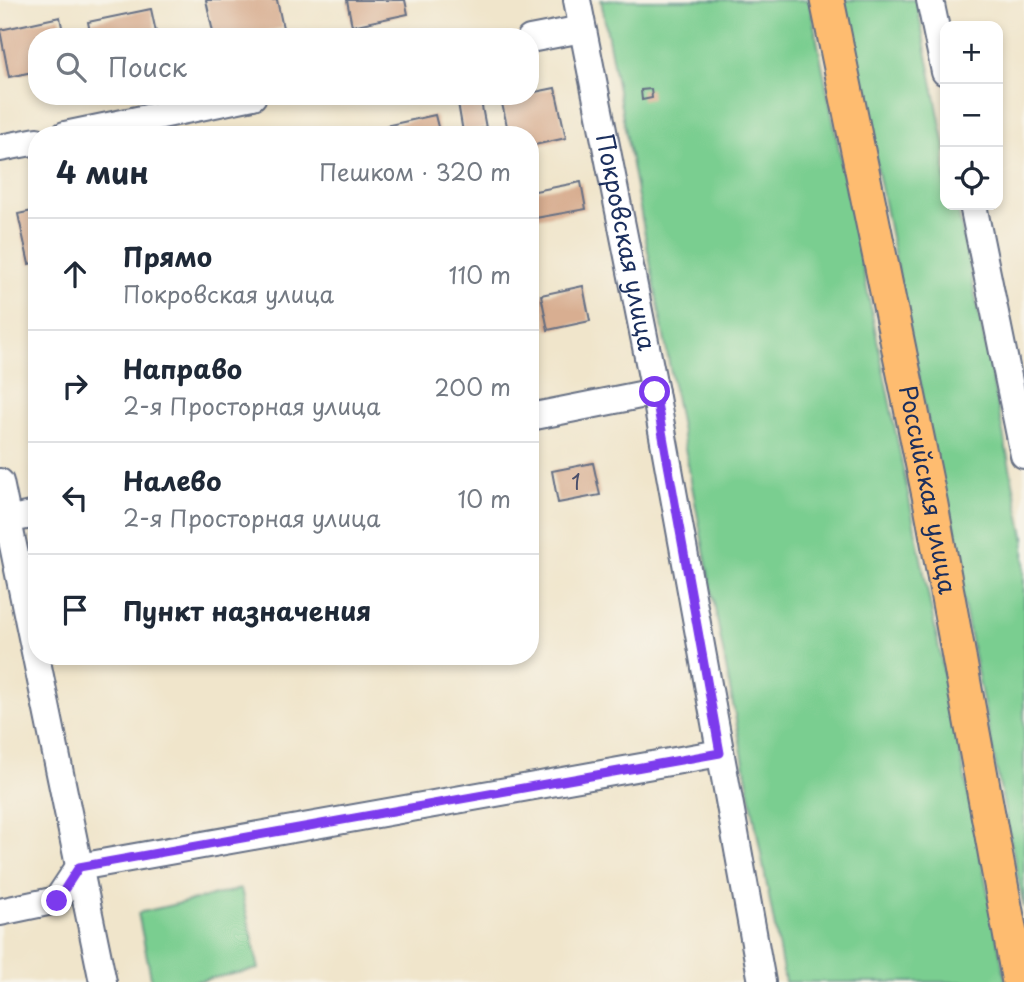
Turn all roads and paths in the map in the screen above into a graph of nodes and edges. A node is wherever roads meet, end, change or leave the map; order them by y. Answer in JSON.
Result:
{"nodes":[{"id":1,"x":577,"y":0,"type":"edge"},
{"id":2,"x":827,"y":0,"type":"edge"},
{"id":3,"x":930,"y":0,"type":"edge"},
{"id":4,"x":582,"y":29,"type":"junction"},
{"id":5,"x":539,"y":38,"type":"edge"},
{"id":6,"x":940,"y":48,"type":"edge"},
{"id":7,"x":210,"y":105,"type":"edge"},
{"id":8,"x":108,"y":126,"type":"edge"},
{"id":9,"x":28,"y":143,"type":"edge"},
{"id":10,"x":0,"y":148,"type":"edge"},
{"id":11,"x":973,"y":210,"type":"edge"},
{"id":12,"x":655,"y":392,"type":"junction"},
{"id":13,"x":539,"y":415,"type":"edge"},
{"id":14,"x":1024,"y":455,"type":"edge"},
{"id":15,"x":0,"y":482,"type":"edge"},
{"id":16,"x":28,"y":516,"type":"edge"},
{"id":17,"x":4,"y":521,"type":"edge"},
{"id":18,"x":28,"y":632,"type":"edge"},
{"id":19,"x":35,"y":665,"type":"edge"},
{"id":20,"x":720,"y":753,"type":"junction"},
{"id":21,"x":79,"y":867,"type":"junction"},
{"id":22,"x":0,"y":912,"type":"edge"},
{"id":23,"x":103,"y":982,"type":"edge"},
{"id":24,"x":762,"y":982,"type":"edge"},
{"id":25,"x":1019,"y":982,"type":"edge"}],
"edges":[{"from":1,"to":4,"type":"street","name":"Покровская улица"},
{"from":2,"to":25,"type":"main road","name":"Российская улица"},
{"from":3,"to":6,"type":"street"},
{"from":4,"to":5,"type":"street"},
{"from":4,"to":12,"type":"street","name":"Покровская улица"},
{"from":7,"to":8,"type":"street"},
{"from":9,"to":10,"type":"street"},
{"from":11,"to":14,"type":"street"},
{"from":12,"to":13,"type":"street"},
{"from":12,"to":20,"type":"street","name":"Покровская улица"},
{"from":15,"to":17,"type":"street"},
{"from":16,"to":17,"type":"street"},
{"from":17,"to":18,"type":"street"},
{"from":19,"to":21,"type":"street"},
{"from":20,"to":21,"type":"street"},
{"from":20,"to":24,"type":"street","name":"Покровская улица"},
{"from":21,"to":22,"type":"street"},
{"from":21,"to":23,"type":"street"}]}
